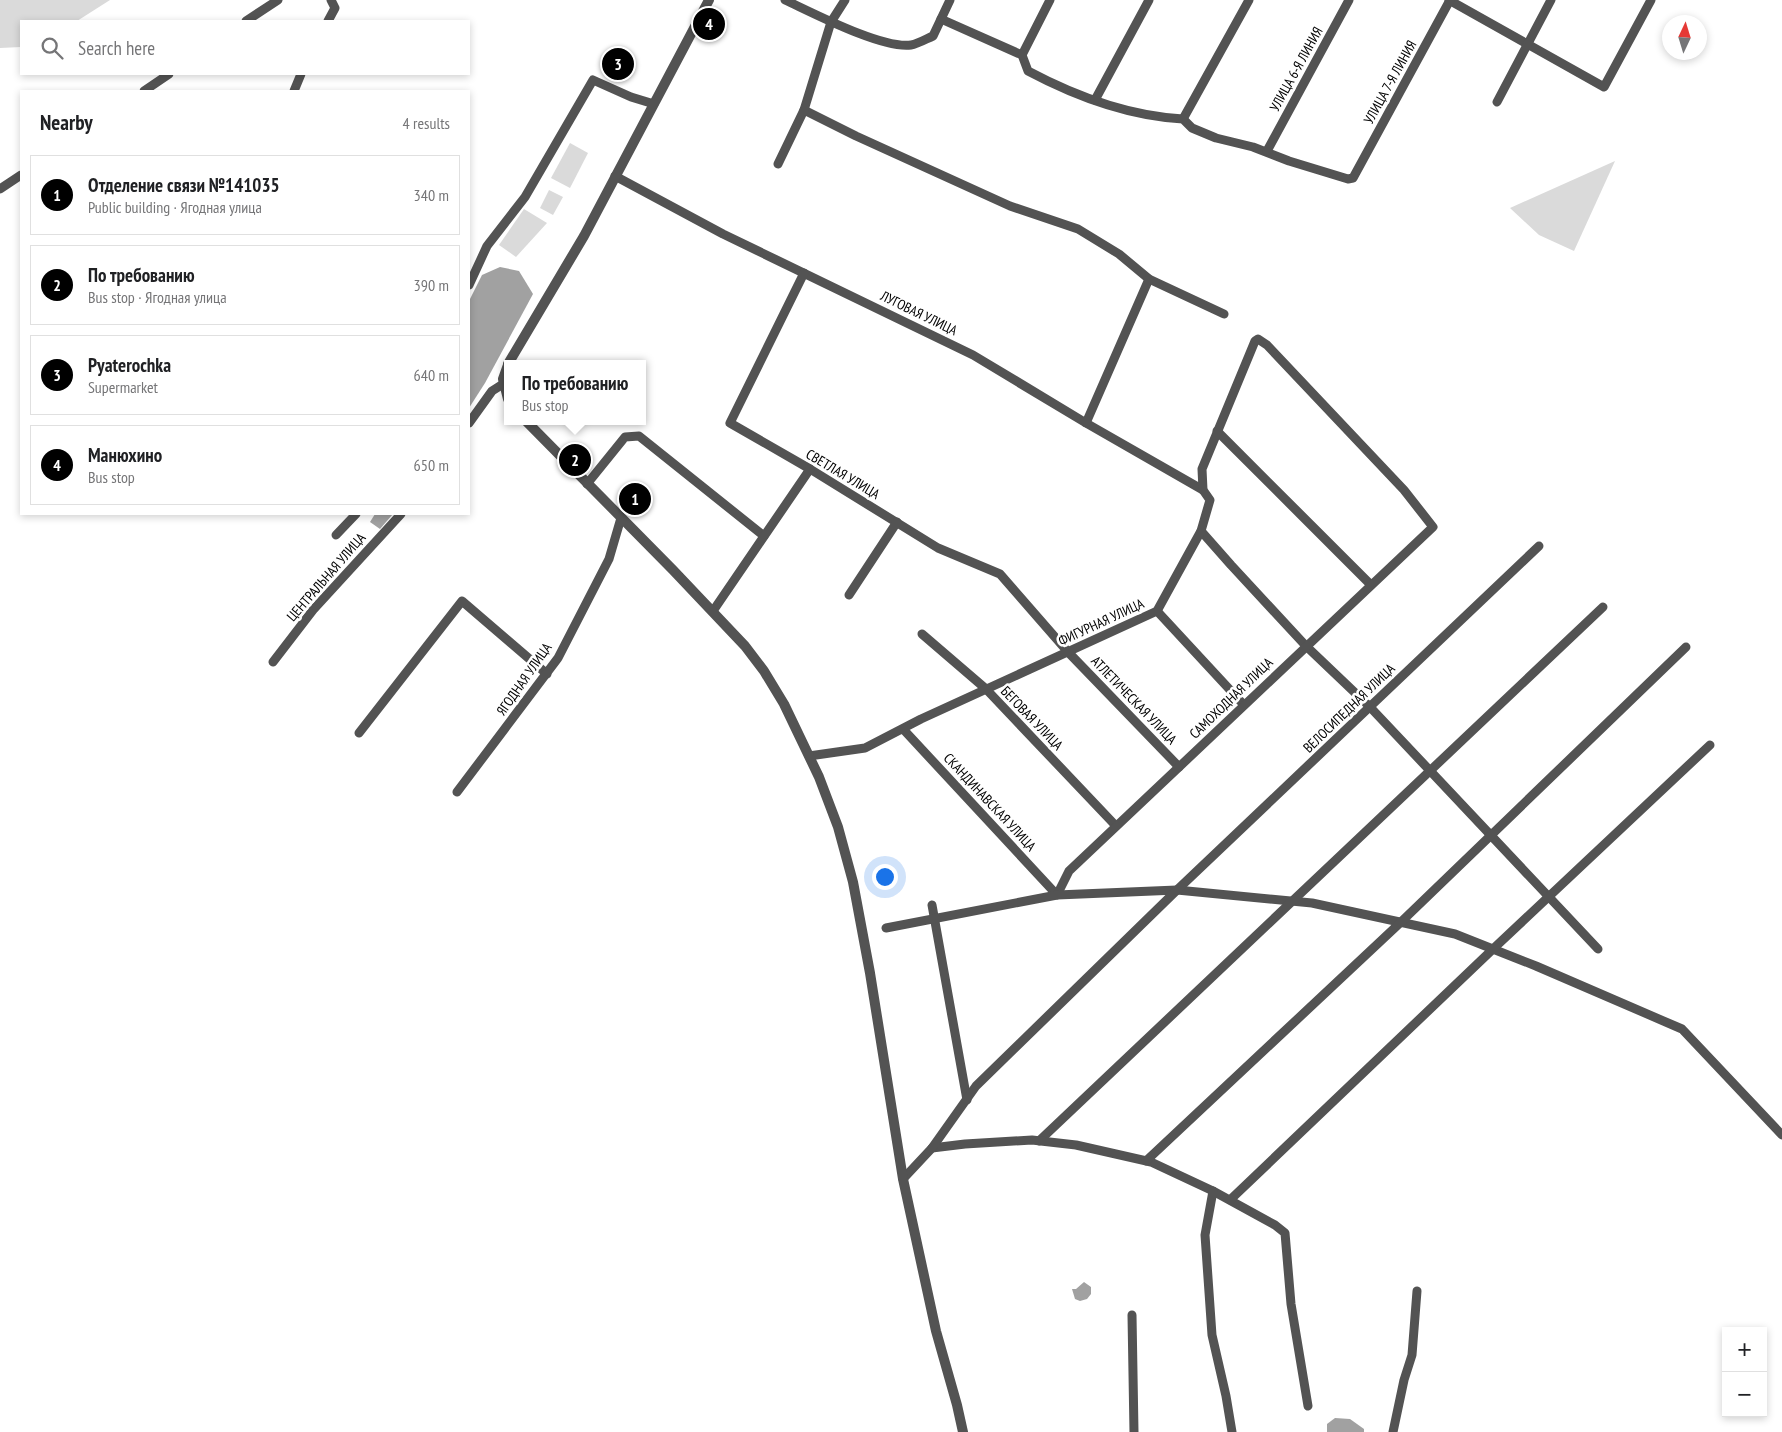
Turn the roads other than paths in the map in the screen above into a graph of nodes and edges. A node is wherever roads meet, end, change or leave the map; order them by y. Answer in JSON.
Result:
{"nodes":[{"id":1,"x":278,"y":0,"type":"edge"},
{"id":2,"x":330,"y":0,"type":"edge"},
{"id":3,"x":709,"y":0,"type":"edge"},
{"id":4,"x":785,"y":0,"type":"edge"},
{"id":5,"x":845,"y":0,"type":"edge"},
{"id":6,"x":950,"y":0,"type":"edge"},
{"id":7,"x":1050,"y":0,"type":"edge"},
{"id":8,"x":1149,"y":0,"type":"edge"},
{"id":9,"x":1249,"y":0,"type":"edge"},
{"id":10,"x":1349,"y":0,"type":"edge"},
{"id":11,"x":1450,"y":0,"type":"edge"},
{"id":12,"x":1551,"y":0,"type":"edge"},
{"id":13,"x":1651,"y":0,"type":"edge"},
{"id":14,"x":941,"y":19,"type":"junction"},
{"id":15,"x":248,"y":20,"type":"edge"},
{"id":16,"x":329,"y":20,"type":"edge"},
{"id":17,"x":831,"y":22,"type":"junction"},
{"id":18,"x":1527,"y":45,"type":"junction"},
{"id":19,"x":1022,"y":55,"type":"junction"},
{"id":20,"x":168,"y":75,"type":"edge"},
{"id":21,"x":301,"y":75,"type":"edge"},
{"id":22,"x":148,"y":90,"type":"edge"},
{"id":23,"x":294,"y":90,"type":"edge"},
{"id":24,"x":1096,"y":100,"type":"junction"},
{"id":25,"x":1496,"y":102,"type":"dead end"},
{"id":26,"x":654,"y":104,"type":"junction"},
{"id":27,"x":804,"y":110,"type":"junction"},
{"id":28,"x":1183,"y":119,"type":"junction"},
{"id":29,"x":1267,"y":151,"type":"junction"},
{"id":30,"x":778,"y":164,"type":"dead end"},
{"id":31,"x":20,"y":176,"type":"edge"},
{"id":32,"x":615,"y":176,"type":"junction"},
{"id":33,"x":0,"y":189,"type":"edge"},
{"id":34,"x":804,"y":273,"type":"junction"},
{"id":35,"x":1149,"y":279,"type":"junction"},
{"id":36,"x":470,"y":283,"type":"edge"},
{"id":37,"x":1224,"y":314,"type":"dead end"},
{"id":38,"x":511,"y":360,"type":"edge"},
{"id":39,"x":504,"y":375,"type":"edge"},
{"id":40,"x":503,"y":384,"type":"junction"},
{"id":41,"x":504,"y":387,"type":"edge"},
{"id":42,"x":470,"y":422,"type":"edge"},
{"id":43,"x":1086,"y":423,"type":"junction"},
{"id":44,"x":530,"y":425,"type":"edge"},
{"id":45,"x":1218,"y":431,"type":"junction"},
{"id":46,"x":810,"y":469,"type":"junction"},
{"id":47,"x":587,"y":484,"type":"junction"},
{"id":48,"x":1203,"y":490,"type":"junction"},
{"id":49,"x":355,"y":515,"type":"edge"},
{"id":50,"x":400,"y":515,"type":"edge"},
{"id":51,"x":621,"y":518,"type":"junction"},
{"id":52,"x":897,"y":522,"type":"junction"},
{"id":53,"x":1433,"y":527,"type":"joint"},
{"id":54,"x":1202,"y":531,"type":"junction"},
{"id":55,"x":336,"y":535,"type":"dead end"},
{"id":56,"x":764,"y":536,"type":"junction"},
{"id":57,"x":1539,"y":546,"type":"dead end"},
{"id":58,"x":1371,"y":585,"type":"junction"},
{"id":59,"x":849,"y":595,"type":"dead end"},
{"id":60,"x":1603,"y":607,"type":"dead end"},
{"id":61,"x":713,"y":611,"type":"junction"},
{"id":62,"x":1157,"y":612,"type":"junction"},
{"id":63,"x":922,"y":634,"type":"dead end"},
{"id":64,"x":1306,"y":646,"type":"junction"},
{"id":65,"x":1686,"y":647,"type":"dead end"},
{"id":66,"x":1068,"y":652,"type":"junction"},
{"id":67,"x":274,"y":662,"type":"dead end"},
{"id":68,"x":547,"y":674,"type":"junction"},
{"id":69,"x":986,"y":689,"type":"junction"},
{"id":70,"x":1244,"y":705,"type":"junction"},
{"id":71,"x":1370,"y":707,"type":"junction"},
{"id":72,"x":902,"y":729,"type":"junction"},
{"id":73,"x":359,"y":733,"type":"dead end"},
{"id":74,"x":1710,"y":745,"type":"dead end"},
{"id":75,"x":809,"y":756,"type":"junction"},
{"id":76,"x":1179,"y":767,"type":"junction"},
{"id":77,"x":1430,"y":771,"type":"junction"},
{"id":78,"x":457,"y":792,"type":"dead end"},
{"id":79,"x":1116,"y":826,"type":"junction"},
{"id":80,"x":1490,"y":836,"type":"junction"},
{"id":81,"x":1177,"y":890,"type":"junction"},
{"id":82,"x":1058,"y":895,"type":"junction"},
{"id":83,"x":1548,"y":897,"type":"junction"},
{"id":84,"x":1293,"y":901,"type":"junction"},
{"id":85,"x":932,"y":905,"type":"dead end"},
{"id":86,"x":935,"y":919,"type":"junction"},
{"id":87,"x":1401,"y":922,"type":"junction"},
{"id":88,"x":886,"y":928,"type":"dead end"},
{"id":89,"x":1493,"y":949,"type":"junction"},
{"id":90,"x":1598,"y":949,"type":"dead end"},
{"id":91,"x":967,"y":1100,"type":"junction"},
{"id":92,"x":1782,"y":1136,"type":"edge"},
{"id":93,"x":1039,"y":1141,"type":"junction"},
{"id":94,"x":932,"y":1148,"type":"junction"},
{"id":95,"x":1146,"y":1161,"type":"junction"},
{"id":96,"x":903,"y":1178,"type":"junction"},
{"id":97,"x":1213,"y":1191,"type":"junction"},
{"id":98,"x":1230,"y":1200,"type":"junction"},
{"id":99,"x":1417,"y":1291,"type":"dead end"},
{"id":100,"x":1132,"y":1314,"type":"dead end"},
{"id":101,"x":1308,"y":1406,"type":"dead end"},
{"id":102,"x":963,"y":1432,"type":"edge"},
{"id":103,"x":1134,"y":1432,"type":"edge"},
{"id":104,"x":1232,"y":1432,"type":"edge"},
{"id":105,"x":1393,"y":1432,"type":"edge"}],
"edges":[{"from":1,"to":15,"type":"street"},
{"from":2,"to":16,"type":"street"},
{"from":3,"to":26,"type":"street"},
{"from":4,"to":17,"type":"street"},
{"from":5,"to":17,"type":"street"},
{"from":6,"to":14,"type":"street"},
{"from":7,"to":19,"type":"street"},
{"from":8,"to":24,"type":"street"},
{"from":9,"to":28,"type":"street"},
{"from":10,"to":29,"type":"street","name":"УЛИЦА 6-Я ЛИНИЯ"},
{"from":11,"to":18,"type":"street"},
{"from":11,"to":29,"type":"street","name":"УЛИЦА 7-Я ЛИНИЯ"},
{"from":12,"to":18,"type":"street"},
{"from":13,"to":18,"type":"street"},
{"from":14,"to":17,"type":"street"},
{"from":14,"to":19,"type":"street"},
{"from":17,"to":27,"type":"street"},
{"from":18,"to":25,"type":"street"},
{"from":19,"to":24,"type":"street"},
{"from":20,"to":22,"type":"street"},
{"from":21,"to":23,"type":"street"},
{"from":24,"to":28,"type":"street"},
{"from":26,"to":32,"type":"street"},
{"from":26,"to":36,"type":"street"},
{"from":27,"to":30,"type":"street"},
{"from":27,"to":35,"type":"street"},
{"from":28,"to":29,"type":"street"},
{"from":31,"to":33,"type":"street"},
{"from":32,"to":34,"type":"street","name":"ЛУГОВАЯ УЛИЦА"},
{"from":32,"to":38,"type":"street"},
{"from":34,"to":43,"type":"street","name":"ЛУГОВАЯ УЛИЦА"},
{"from":34,"to":46,"type":"street","name":"СВЕТЛАЯ УЛИЦА"},
{"from":35,"to":37,"type":"street"},
{"from":35,"to":43,"type":"street"},
{"from":39,"to":40,"type":"street"},
{"from":40,"to":41,"type":"street"},
{"from":40,"to":42,"type":"street"},
{"from":43,"to":48,"type":"street","name":"ЛУГОВАЯ УЛИЦА"},
{"from":44,"to":47,"type":"street"},
{"from":45,"to":48,"type":"street","name":"ФИГУРНАЯ УЛИЦА"},
{"from":45,"to":53,"type":"street","name":"ФИГУРНАЯ УЛИЦА"},
{"from":45,"to":58,"type":"street"},
{"from":46,"to":52,"type":"street","name":"СВЕТЛАЯ УЛИЦА"},
{"from":46,"to":56,"type":"street"},
{"from":47,"to":51,"type":"street"},
{"from":47,"to":56,"type":"street"},
{"from":48,"to":54,"type":"street","name":"ФИГУРНАЯ УЛИЦА"},
{"from":49,"to":55,"type":"street"},
{"from":50,"to":67,"type":"street","name":"ЦЕНТРАЛЬНАЯ УЛИЦА"},
{"from":51,"to":61,"type":"street"},
{"from":51,"to":68,"type":"street","name":"ЯГОДНАЯ УЛИЦА"},
{"from":52,"to":59,"type":"street"},
{"from":52,"to":66,"type":"street","name":"СВЕТЛАЯ УЛИЦА"},
{"from":53,"to":58,"type":"street","name":"САМОХОДНАЯ УЛИЦА"},
{"from":54,"to":62,"type":"street","name":"ФИГУРНАЯ УЛИЦА"},
{"from":54,"to":64,"type":"street"},
{"from":56,"to":61,"type":"street"},
{"from":57,"to":71,"type":"street","name":"ВЕЛОСИПЕДНАЯ УЛИЦА"},
{"from":58,"to":64,"type":"street","name":"САМОХОДНАЯ УЛИЦА"},
{"from":60,"to":77,"type":"street"},
{"from":61,"to":75,"type":"street"},
{"from":62,"to":66,"type":"street","name":"ФИГУРНАЯ УЛИЦА"},
{"from":62,"to":70,"type":"street"},
{"from":63,"to":69,"type":"street","name":"БЕГОВАЯ УЛИЦА"},
{"from":64,"to":70,"type":"street","name":"САМОХОДНАЯ УЛИЦА"},
{"from":64,"to":71,"type":"street"},
{"from":65,"to":80,"type":"street"},
{"from":66,"to":69,"type":"street","name":"ФИГУРНАЯ УЛИЦА"},
{"from":66,"to":76,"type":"street","name":"АТЛЕТИЧЕСКАЯ УЛИЦА"},
{"from":68,"to":73,"type":"street"},
{"from":68,"to":78,"type":"street","name":"ЯГОДНАЯ УЛИЦА"},
{"from":69,"to":72,"type":"street","name":"ФИГУРНАЯ УЛИЦА"},
{"from":69,"to":79,"type":"street","name":"БЕГОВАЯ УЛИЦА"},
{"from":70,"to":76,"type":"street","name":"САМОХОДНАЯ УЛИЦА"},
{"from":71,"to":77,"type":"street"},
{"from":71,"to":81,"type":"street","name":"ВЕЛОСИПЕДНАЯ УЛИЦА"},
{"from":72,"to":75,"type":"street","name":"ФИГУРНАЯ УЛИЦА"},
{"from":72,"to":82,"type":"street","name":"СКАНДИНАВСКАЯ УЛИЦА"},
{"from":74,"to":83,"type":"street"},
{"from":75,"to":96,"type":"street"},
{"from":76,"to":79,"type":"street","name":"САМОХОДНАЯ УЛИЦА"},
{"from":77,"to":80,"type":"street"},
{"from":77,"to":84,"type":"street"},
{"from":79,"to":82,"type":"street","name":"САМОХОДНАЯ УЛИЦА"},
{"from":80,"to":83,"type":"street"},
{"from":80,"to":87,"type":"street"},
{"from":81,"to":82,"type":"street"},
{"from":81,"to":84,"type":"street"},
{"from":81,"to":91,"type":"street","name":"ВЕЛОСИПЕДНАЯ УЛИЦА"},
{"from":82,"to":86,"type":"street"},
{"from":83,"to":89,"type":"street"},
{"from":83,"to":90,"type":"street"},
{"from":84,"to":87,"type":"street"},
{"from":84,"to":93,"type":"street"},
{"from":85,"to":86,"type":"street"},
{"from":86,"to":88,"type":"street"},
{"from":86,"to":91,"type":"street"},
{"from":87,"to":89,"type":"street"},
{"from":87,"to":95,"type":"street"},
{"from":89,"to":92,"type":"street"},
{"from":89,"to":98,"type":"street"},
{"from":91,"to":94,"type":"street","name":"ВЕЛОСИПЕДНАЯ УЛИЦА"},
{"from":93,"to":94,"type":"street"},
{"from":93,"to":95,"type":"street"},
{"from":94,"to":96,"type":"street","name":"ВЕЛОСИПЕДНАЯ УЛИЦА"},
{"from":95,"to":97,"type":"street"},
{"from":96,"to":102,"type":"street"},
{"from":97,"to":98,"type":"street"},
{"from":97,"to":104,"type":"street"},
{"from":98,"to":101,"type":"street"},
{"from":99,"to":105,"type":"street"},
{"from":100,"to":103,"type":"street"}]}
